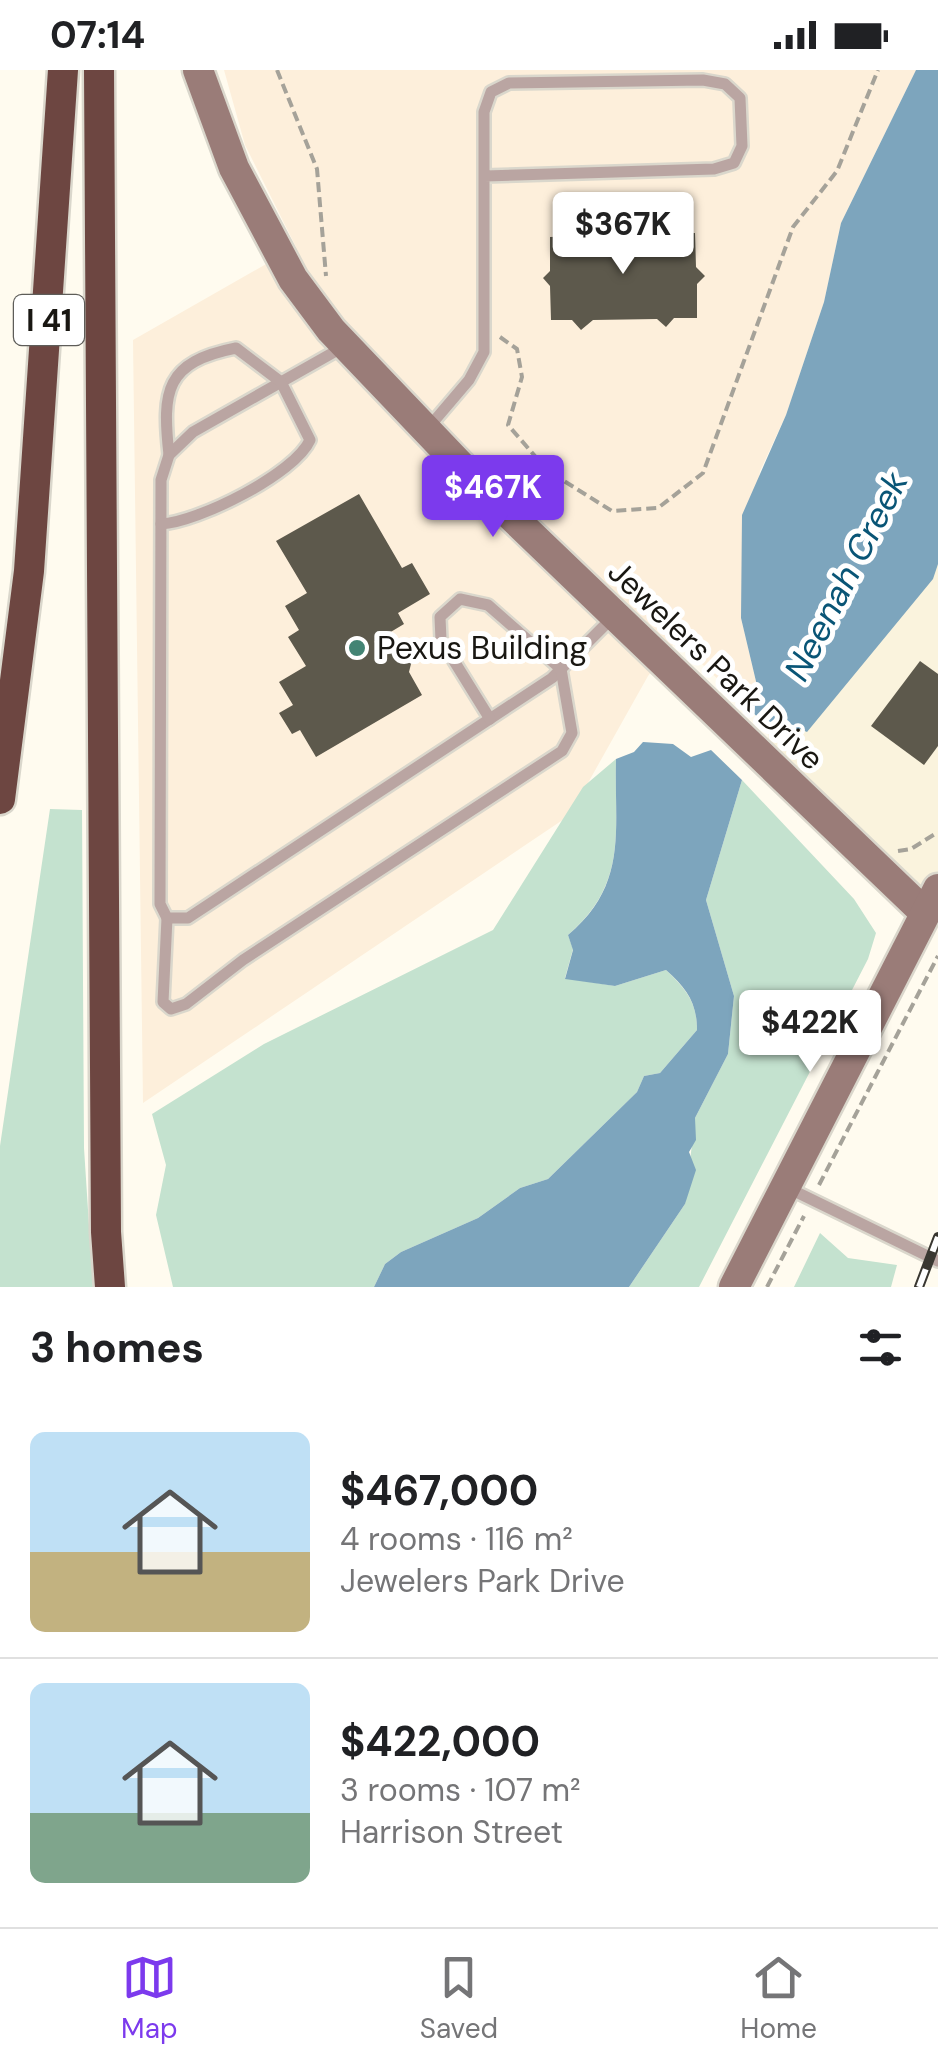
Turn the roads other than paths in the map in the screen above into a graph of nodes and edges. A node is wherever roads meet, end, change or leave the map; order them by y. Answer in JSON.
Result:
{"nodes":[{"id":1,"x":63,"y":70,"type":"edge"},
{"id":2,"x":98,"y":70,"type":"edge"},
{"id":3,"x":198,"y":70,"type":"edge"},
{"id":4,"x":485,"y":176,"type":"junction"},
{"id":5,"x":345,"y":346,"type":"junction"},
{"id":6,"x":281,"y":382,"type":"junction"},
{"id":7,"x":426,"y":430,"type":"junction"},
{"id":8,"x":170,"y":454,"type":"junction"},
{"id":9,"x":161,"y":524,"type":"junction"},
{"id":10,"x":614,"y":616,"type":"junction"},
{"id":11,"x":561,"y":670,"type":"junction"},
{"id":12,"x":490,"y":719,"type":"junction"},
{"id":13,"x":0,"y":799,"type":"edge"},
{"id":14,"x":932,"y":901,"type":"edge"},
{"id":15,"x":168,"y":918,"type":"junction"},
{"id":16,"x":106,"y":1124,"type":"junction"},
{"id":17,"x":799,"y":1194,"type":"junction"},
{"id":18,"x":938,"y":1261,"type":"edge"},
{"id":19,"x":110,"y":1287,"type":"edge"},
{"id":20,"x":124,"y":1287,"type":"edge"},
{"id":21,"x":734,"y":1287,"type":"edge"}],
"edges":[{"from":1,"to":13,"type":"highway","number":"I 41"},
{"from":2,"to":16,"type":"highway"},
{"from":3,"to":5,"type":"street","name":"Jewelers Park Drive"},
{"from":4,"to":4,"type":"lane"},
{"from":4,"to":7,"type":"lane"},
{"from":5,"to":6,"type":"lane"},
{"from":5,"to":7,"type":"street","name":"Jewelers Park Drive"},
{"from":6,"to":8,"type":"lane"},
{"from":6,"to":8,"type":"lane"},
{"from":6,"to":9,"type":"lane"},
{"from":7,"to":10,"type":"street","name":"Jewelers Park Drive"},
{"from":8,"to":9,"type":"lane"},
{"from":9,"to":15,"type":"lane"},
{"from":10,"to":11,"type":"lane"},
{"from":10,"to":14,"type":"street","name":"Jewelers Park Drive"},
{"from":11,"to":12,"type":"lane"},
{"from":11,"to":12,"type":"lane"},
{"from":11,"to":15,"type":"lane"},
{"from":12,"to":15,"type":"lane"},
{"from":14,"to":17,"type":"street"},
{"from":16,"to":19,"type":"highway"},
{"from":16,"to":20,"type":"highway"},
{"from":17,"to":18,"type":"lane"},
{"from":17,"to":21,"type":"street"}]}
